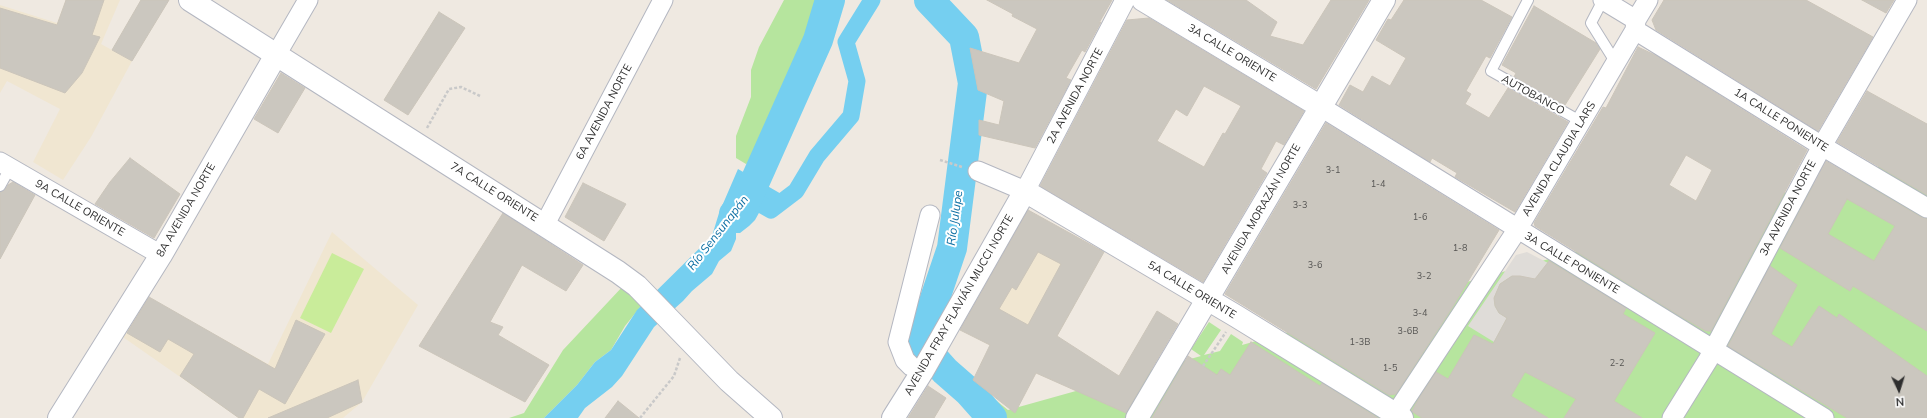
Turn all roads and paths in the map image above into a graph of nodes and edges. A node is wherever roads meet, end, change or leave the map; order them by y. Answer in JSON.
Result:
{"nodes":[{"id":1,"x":190,"y":0,"type":"edge"},
{"id":2,"x":308,"y":0,"type":"edge"},
{"id":3,"x":663,"y":0,"type":"edge"},
{"id":4,"x":1125,"y":0,"type":"edge"},
{"id":5,"x":1143,"y":0,"type":"edge"},
{"id":6,"x":1384,"y":0,"type":"edge"},
{"id":7,"x":1528,"y":0,"type":"edge"},
{"id":8,"x":1603,"y":0,"type":"edge"},
{"id":9,"x":1648,"y":0,"type":"edge"},
{"id":10,"x":1907,"y":0,"type":"edge"},
{"id":11,"x":1636,"y":25,"type":"junction"},
{"id":12,"x":276,"y":54,"type":"junction"},
{"id":13,"x":1616,"y":63,"type":"junction"},
{"id":14,"x":480,"y":96,"type":"dead end"},
{"id":15,"x":1321,"y":107,"type":"junction"},
{"id":16,"x":1582,"y":122,"type":"junction"},
{"id":17,"x":418,"y":144,"type":"junction"},
{"id":18,"x":1822,"y":146,"type":"junction"},
{"id":19,"x":940,"y":160,"type":"dead end"},
{"id":20,"x":945,"y":162,"type":"dead end"},
{"id":21,"x":5,"y":165,"type":"edge"},
{"id":22,"x":978,"y":171,"type":"dead end"},
{"id":23,"x":0,"y":186,"type":"edge"},
{"id":24,"x":1025,"y":191,"type":"junction"},
{"id":25,"x":1927,"y":208,"type":"edge"},
{"id":26,"x":930,"y":215,"type":"dead end"},
{"id":27,"x":545,"y":224,"type":"junction"},
{"id":28,"x":1517,"y":230,"type":"junction"},
{"id":29,"x":161,"y":255,"type":"junction"},
{"id":30,"x":1208,"y":300,"type":"junction"},
{"id":31,"x":1227,"y":330,"type":"dead end"},
{"id":32,"x":689,"y":341,"type":"junction"},
{"id":33,"x":1713,"y":349,"type":"junction"},
{"id":34,"x":1203,"y":366,"type":"dead end"},
{"id":35,"x":921,"y":374,"type":"junction"},
{"id":36,"x":1397,"y":417,"type":"edge"},
{"id":37,"x":59,"y":418,"type":"edge"},
{"id":38,"x":640,"y":418,"type":"edge"},
{"id":39,"x":771,"y":418,"type":"edge"},
{"id":40,"x":892,"y":418,"type":"edge"},
{"id":41,"x":1137,"y":418,"type":"edge"},
{"id":42,"x":1672,"y":418,"type":"edge"},
{"id":43,"x":1824,"y":418,"type":"edge"}],
"edges":[{"from":1,"to":12,"type":"main road","name":"7A CALLE ORIENTE"},
{"from":2,"to":12,"type":"street","name":"8A AVENIDA NORTE"},
{"from":3,"to":27,"type":"street","name":"6A AVENIDA NORTE"},
{"from":4,"to":24,"type":"street","name":"2A AVENIDA NORTE"},
{"from":5,"to":15,"type":"main road","name":"3A CALLE ORIENTE"},
{"from":6,"to":15,"type":"main road","name":"AVENIDA MORAZÁN NORTE"},
{"from":7,"to":16,"type":"lane","name":"AUTOBANCO"},
{"from":8,"to":11,"type":"street","name":"1A CALLE PONIENTE"},
{"from":8,"to":13,"type":"lane"},
{"from":9,"to":11,"type":"street","name":"AVENIDA CLAUDIA LARS"},
{"from":10,"to":18,"type":"street","name":"3A AVENIDA NORTE"},
{"from":11,"to":13,"type":"street","name":"AVENIDA CLAUDIA LARS"},
{"from":11,"to":18,"type":"street","name":"1A CALLE PONIENTE"},
{"from":12,"to":17,"type":"main road","name":"7A CALLE ORIENTE"},
{"from":12,"to":29,"type":"main road","name":"8A AVENIDA NORTE"},
{"from":13,"to":16,"type":"street","name":"AVENIDA CLAUDIA LARS"},
{"from":14,"to":17,"type":"path"},
{"from":15,"to":28,"type":"street","name":"3A CALLE PONIENTE"},
{"from":15,"to":30,"type":"main road","name":"AVENIDA MORAZÁN NORTE"},
{"from":16,"to":28,"type":"street","name":"AVENIDA CLAUDIA LARS"},
{"from":17,"to":27,"type":"main road","name":"7A CALLE ORIENTE"},
{"from":18,"to":25,"type":"street","name":"1A CALLE PONIENTE"},
{"from":18,"to":33,"type":"street","name":"3A AVENIDA NORTE"},
{"from":19,"to":20,"type":"path"},
{"from":21,"to":23,"type":"lane"},
{"from":21,"to":29,"type":"street","name":"9A CALLE ORIENTE"},
{"from":22,"to":24,"type":"street","name":"5A CALLE ORIENTE"},
{"from":24,"to":30,"type":"main road","name":"5A CALLE ORIENTE"},
{"from":24,"to":35,"type":"main road","name":"AVENIDA FRAY FLAVIÁN MUCCI NORTE"},
{"from":26,"to":35,"type":"street"},
{"from":27,"to":32,"type":"main road","name":"7A CALLE ORIENTE"},
{"from":28,"to":33,"type":"street","name":"3A CALLE PONIENTE"},
{"from":28,"to":36,"type":"street","name":"AVENIDA CLAUDIA LARS"},
{"from":29,"to":37,"type":"main road","name":"8A AVENIDA NORTE"},
{"from":30,"to":36,"type":"main road","name":"5A CALLE ORIENTE"},
{"from":30,"to":41,"type":"main road","name":"AVENIDA MORAZÁN NORTE"},
{"from":31,"to":34,"type":"path"},
{"from":32,"to":38,"type":"path"},
{"from":32,"to":39,"type":"main road","name":"7A CALLE ORIENTE"},
{"from":33,"to":42,"type":"street","name":"3A AVENIDA NORTE"},
{"from":33,"to":43,"type":"street","name":"3A CALLE PONIENTE"},
{"from":35,"to":40,"type":"main road","name":"AVENIDA FRAY FLAVIÁN MUCCI NORTE"}]}
